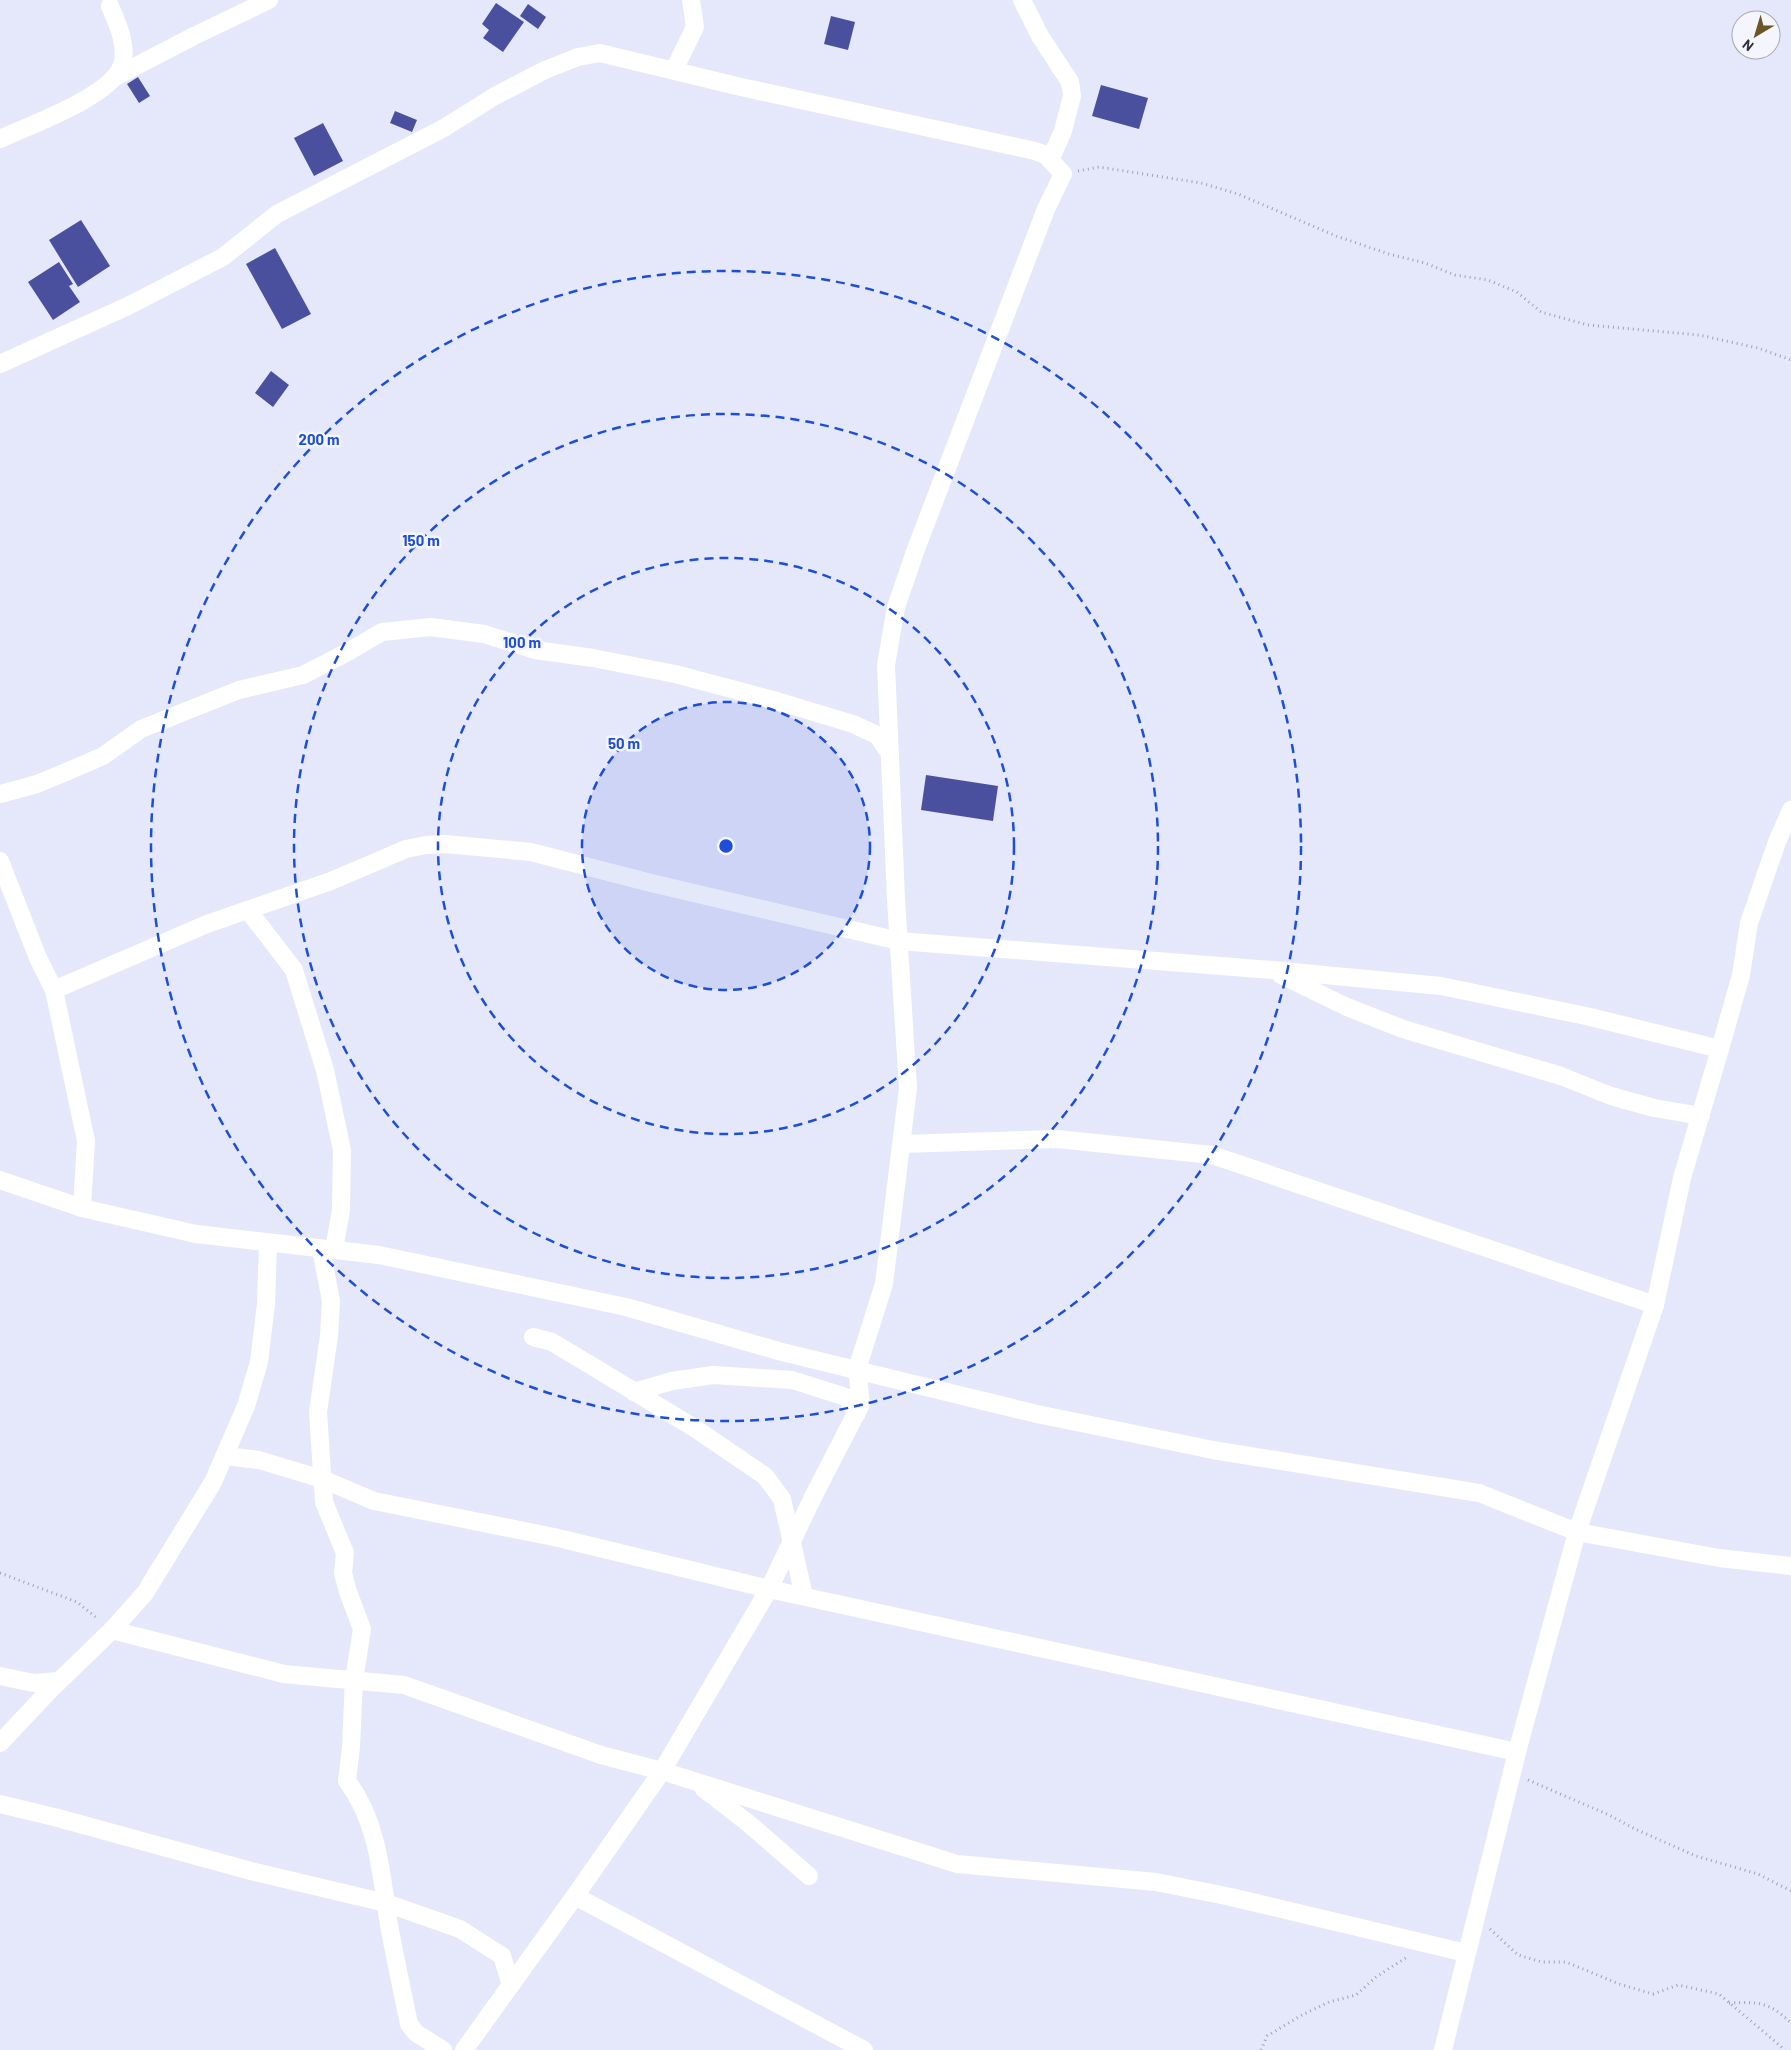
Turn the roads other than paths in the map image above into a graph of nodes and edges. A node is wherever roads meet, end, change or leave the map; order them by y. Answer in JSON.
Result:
{"nodes":[{"id":1,"x":270,"y":0,"type":"edge"},
{"id":2,"x":691,"y":0,"type":"edge"},
{"id":3,"x":1022,"y":0,"type":"edge"},
{"id":4,"x":110,"y":6,"type":"dead end"},
{"id":5,"x":674,"y":70,"type":"junction"},
{"id":6,"x":115,"y":78,"type":"junction"},
{"id":7,"x":0,"y":140,"type":"edge"},
{"id":8,"x":1050,"y":160,"type":"junction"},
{"id":9,"x":0,"y":364,"type":"edge"},
{"id":10,"x":890,"y":754,"type":"junction"},
{"id":11,"x":0,"y":794,"type":"edge"},
{"id":12,"x":1791,"y":810,"type":"edge"},
{"id":13,"x":0,"y":861,"type":"edge"},
{"id":14,"x":248,"y":910,"type":"junction"},
{"id":15,"x":899,"y":941,"type":"junction"},
{"id":16,"x":1272,"y":970,"type":"junction"},
{"id":17,"x":54,"y":990,"type":"junction"},
{"id":18,"x":1720,"y":1049,"type":"junction"},
{"id":19,"x":1701,"y":1116,"type":"junction"},
{"id":20,"x":902,"y":1144,"type":"junction"},
{"id":21,"x":0,"y":1180,"type":"edge"},
{"id":22,"x":82,"y":1208,"type":"junction"},
{"id":23,"x":268,"y":1242,"type":"junction"},
{"id":24,"x":328,"y":1249,"type":"junction"},
{"id":25,"x":1655,"y":1305,"type":"junction"},
{"id":26,"x":534,"y":1337,"type":"dead end"},
{"id":27,"x":857,"y":1369,"type":"junction"},
{"id":28,"x":634,"y":1392,"type":"junction"},
{"id":29,"x":857,"y":1413,"type":"junction"},
{"id":30,"x":226,"y":1456,"type":"junction"},
{"id":31,"x":322,"y":1479,"type":"junction"},
{"id":32,"x":1577,"y":1532,"type":"junction"},
{"id":33,"x":791,"y":1544,"type":"junction"},
{"id":34,"x":1791,"y":1566,"type":"edge"},
{"id":35,"x":769,"y":1589,"type":"junction"},
{"id":36,"x":804,"y":1596,"type":"junction"},
{"id":37,"x":112,"y":1630,"type":"junction"},
{"id":38,"x":0,"y":1676,"type":"edge"},
{"id":39,"x":354,"y":1680,"type":"junction"},
{"id":40,"x":59,"y":1681,"type":"junction"},
{"id":41,"x":0,"y":1743,"type":"edge"},
{"id":42,"x":1516,"y":1752,"type":"junction"},
{"id":43,"x":662,"y":1771,"type":"junction"},
{"id":44,"x":693,"y":1781,"type":"junction"},
{"id":45,"x":0,"y":1804,"type":"edge"},
{"id":46,"x":810,"y":1876,"type":"dead end"},
{"id":47,"x":575,"y":1896,"type":"junction"},
{"id":48,"x":386,"y":1903,"type":"junction"},
{"id":49,"x":1466,"y":1953,"type":"junction"},
{"id":50,"x":511,"y":1985,"type":"junction"},
{"id":51,"x":443,"y":2050,"type":"edge"},
{"id":52,"x":464,"y":2050,"type":"edge"},
{"id":53,"x":864,"y":2050,"type":"edge"},
{"id":54,"x":1443,"y":2050,"type":"edge"}],
"edges":[{"from":1,"to":6,"type":"street"},
{"from":2,"to":5,"type":"street"},
{"from":3,"to":8,"type":"street"},
{"from":4,"to":6,"type":"street"},
{"from":5,"to":8,"type":"street"},
{"from":5,"to":9,"type":"street"},
{"from":6,"to":7,"type":"street"},
{"from":8,"to":10,"type":"street"},
{"from":10,"to":11,"type":"street"},
{"from":10,"to":15,"type":"street"},
{"from":12,"to":18,"type":"street"},
{"from":13,"to":17,"type":"street"},
{"from":14,"to":15,"type":"street"},
{"from":14,"to":17,"type":"street"},
{"from":14,"to":24,"type":"street"},
{"from":15,"to":16,"type":"street"},
{"from":15,"to":20,"type":"street"},
{"from":16,"to":18,"type":"street"},
{"from":16,"to":19,"type":"street"},
{"from":17,"to":22,"type":"street"},
{"from":18,"to":19,"type":"street"},
{"from":19,"to":25,"type":"street"},
{"from":20,"to":25,"type":"street"},
{"from":20,"to":27,"type":"street"},
{"from":21,"to":22,"type":"street"},
{"from":22,"to":23,"type":"street"},
{"from":23,"to":24,"type":"street"},
{"from":23,"to":30,"type":"street"},
{"from":24,"to":27,"type":"street"},
{"from":24,"to":31,"type":"street"},
{"from":25,"to":32,"type":"street"},
{"from":26,"to":28,"type":"street"},
{"from":27,"to":29,"type":"street"},
{"from":27,"to":32,"type":"street"},
{"from":28,"to":29,"type":"street"},
{"from":28,"to":33,"type":"street"},
{"from":29,"to":33,"type":"street"},
{"from":30,"to":31,"type":"street"},
{"from":30,"to":37,"type":"street"},
{"from":31,"to":35,"type":"street"},
{"from":31,"to":39,"type":"street"},
{"from":32,"to":34,"type":"street"},
{"from":32,"to":42,"type":"street"},
{"from":33,"to":35,"type":"street"},
{"from":33,"to":36,"type":"street"},
{"from":35,"to":36,"type":"street"},
{"from":35,"to":43,"type":"street"},
{"from":36,"to":42,"type":"street"},
{"from":37,"to":39,"type":"street"},
{"from":37,"to":40,"type":"street"},
{"from":38,"to":40,"type":"street"},
{"from":39,"to":43,"type":"street"},
{"from":39,"to":48,"type":"street"},
{"from":40,"to":41,"type":"street"},
{"from":42,"to":49,"type":"street"},
{"from":43,"to":44,"type":"street"},
{"from":43,"to":47,"type":"street"},
{"from":44,"to":46,"type":"street"},
{"from":44,"to":49,"type":"street"},
{"from":45,"to":48,"type":"street"},
{"from":47,"to":50,"type":"street"},
{"from":47,"to":53,"type":"street"},
{"from":48,"to":50,"type":"street"},
{"from":48,"to":51,"type":"street"},
{"from":49,"to":54,"type":"street"},
{"from":50,"to":52,"type":"street"}]}
